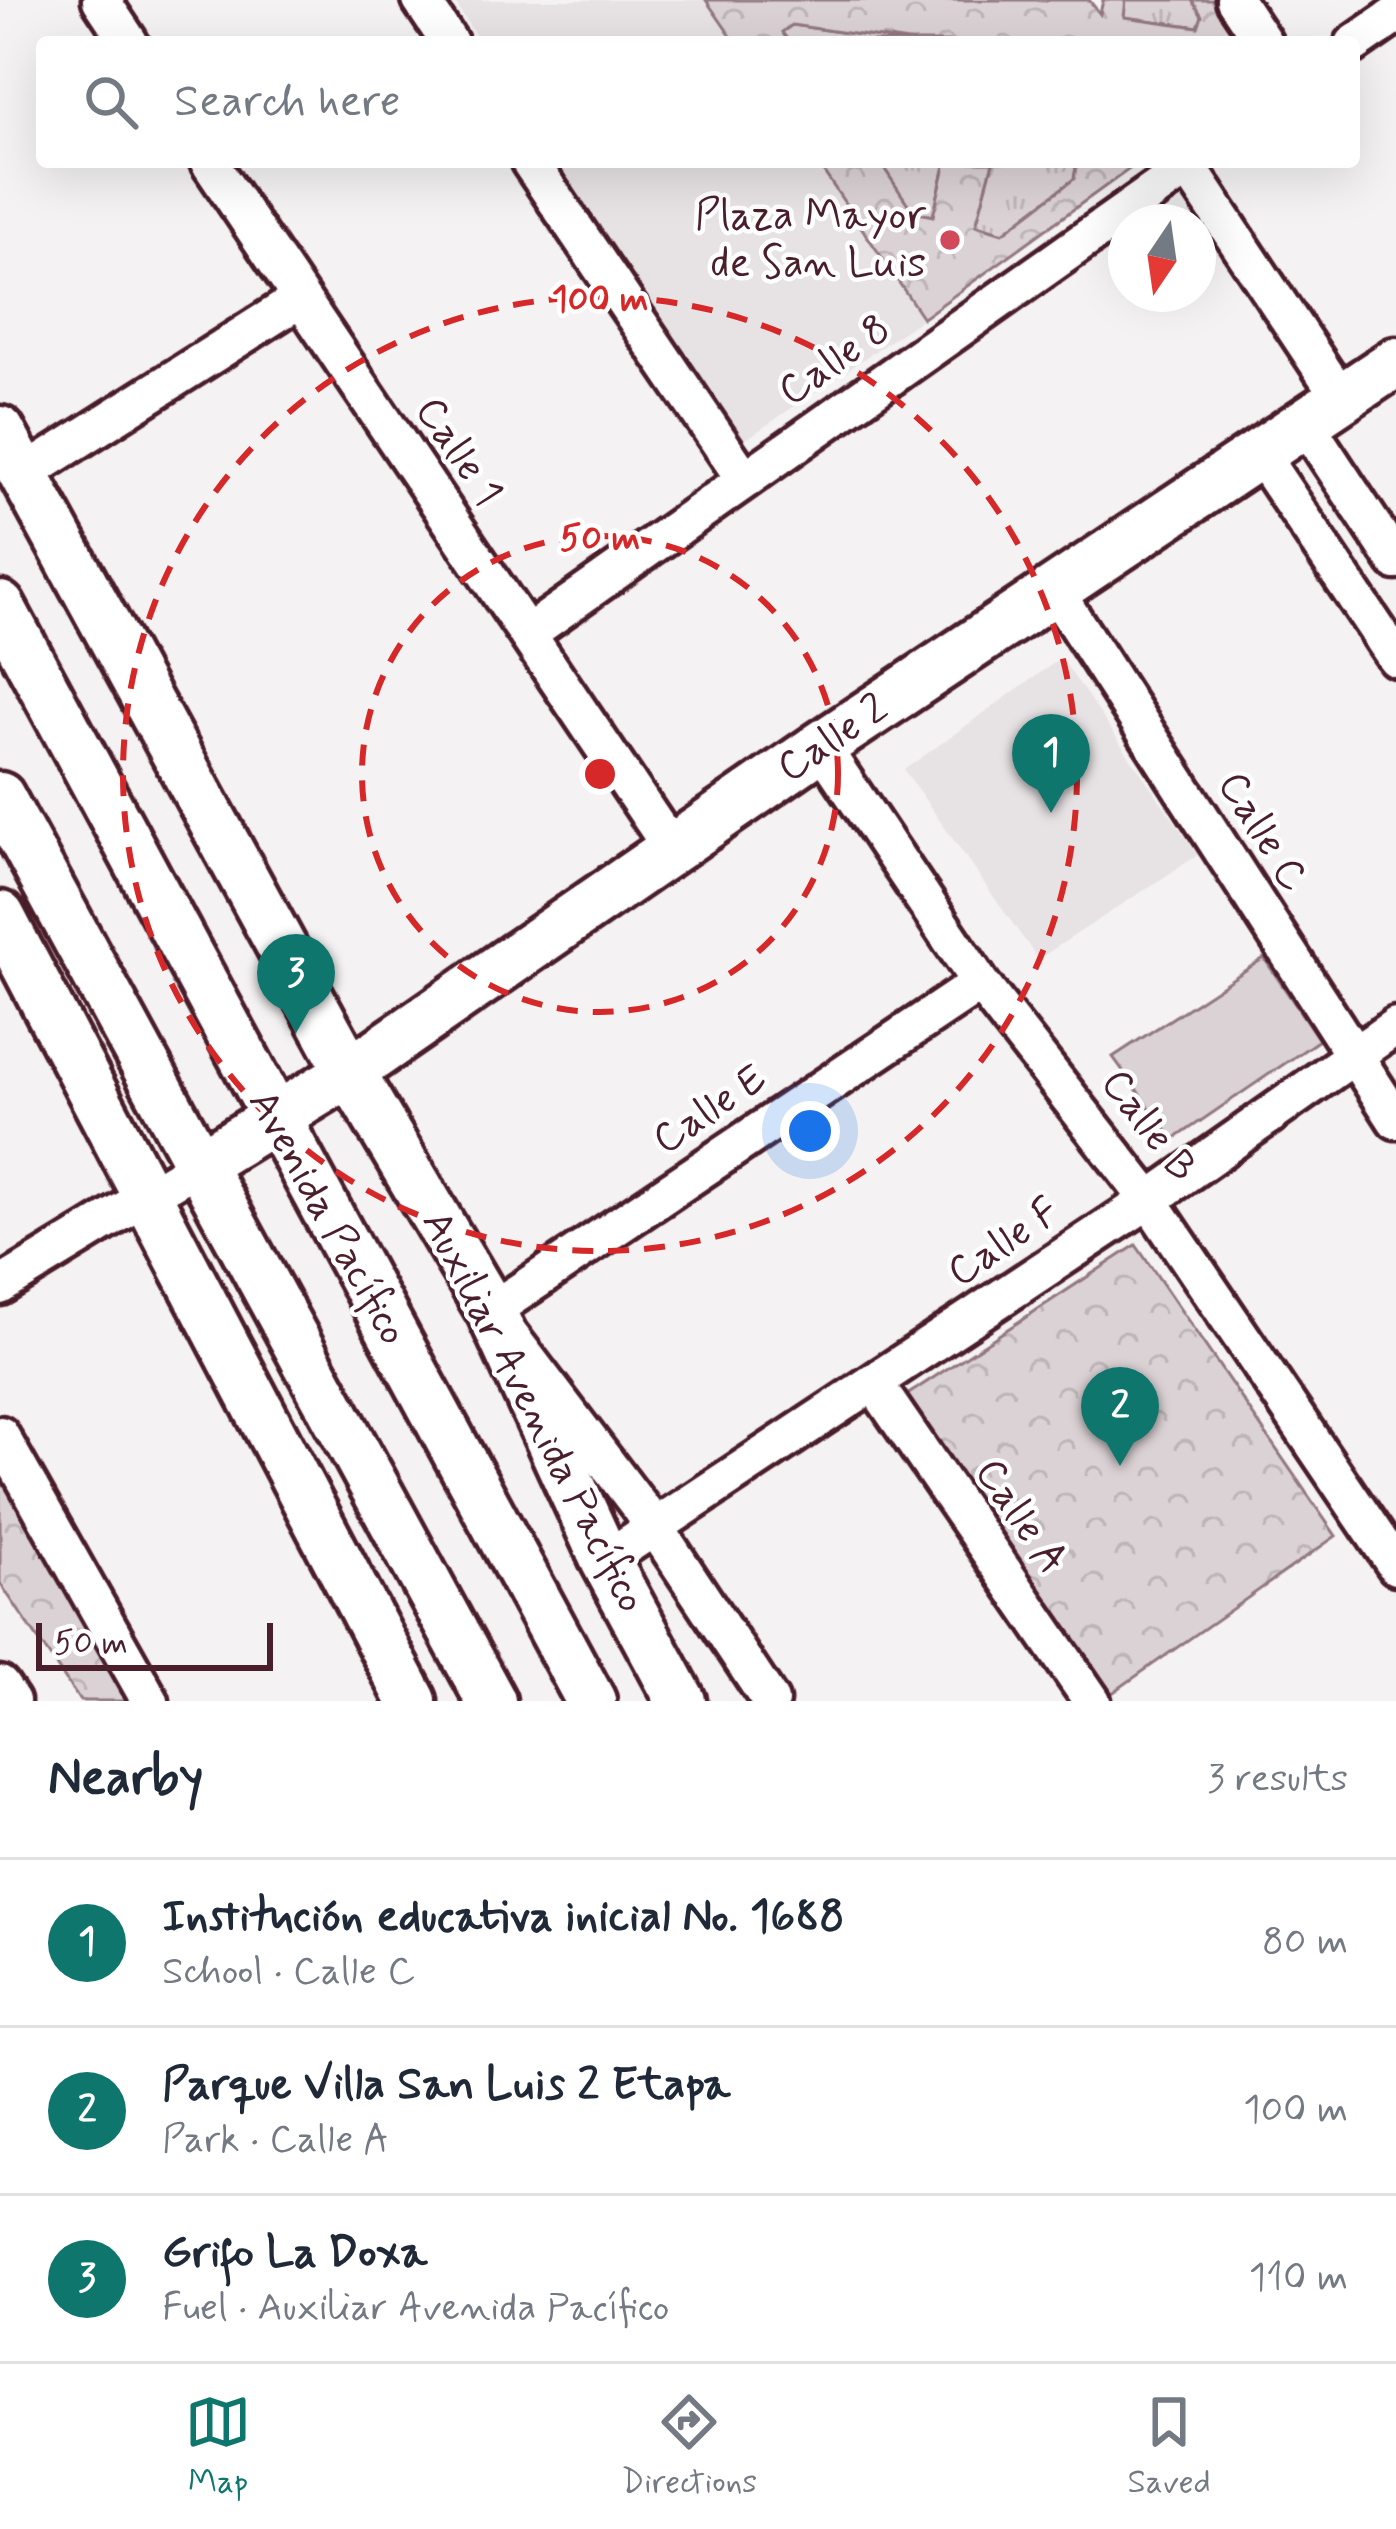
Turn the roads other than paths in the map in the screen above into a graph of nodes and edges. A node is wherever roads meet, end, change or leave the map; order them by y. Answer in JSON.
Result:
{"nodes":[{"id":1,"x":101,"y":0,"type":"edge"},
{"id":2,"x":421,"y":0,"type":"edge"},
{"id":3,"x":1234,"y":0,"type":"edge"},
{"id":4,"x":1396,"y":15,"type":"edge"},
{"id":5,"x":125,"y":36,"type":"edge"},
{"id":6,"x":445,"y":36,"type":"edge"},
{"id":7,"x":1259,"y":36,"type":"edge"},
{"id":8,"x":1360,"y":40,"type":"edge"},
{"id":9,"x":213,"y":168,"type":"edge"},
{"id":10,"x":534,"y":168,"type":"edge"},
{"id":11,"x":1185,"y":168,"type":"edge"},
{"id":12,"x":1193,"y":168,"type":"edge"},
{"id":13,"x":300,"y":299,"type":"junction"},
{"id":14,"x":1396,"y":362,"type":"edge"},
{"id":15,"x":1322,"y":408,"type":"junction"},
{"id":16,"x":0,"y":431,"type":"edge"},
{"id":17,"x":1258,"y":452,"type":"junction"},
{"id":18,"x":23,"y":475,"type":"junction"},
{"id":19,"x":745,"y":479,"type":"junction"},
{"id":20,"x":1396,"y":561,"type":"edge"},
{"id":21,"x":1055,"y":591,"type":"junction"},
{"id":22,"x":0,"y":606,"type":"edge"},
{"id":23,"x":527,"y":634,"type":"junction"},
{"id":24,"x":1396,"y":658,"type":"edge"},
{"id":25,"x":821,"y":746,"type":"junction"},
{"id":26,"x":0,"y":797,"type":"edge"},
{"id":27,"x":674,"y":852,"type":"junction"},
{"id":28,"x":0,"y":916,"type":"edge"},
{"id":29,"x":980,"y":983,"type":"junction"},
{"id":30,"x":1396,"y":1026,"type":"edge"},
{"id":31,"x":1351,"y":1055,"type":"junction"},
{"id":32,"x":350,"y":1072,"type":"junction"},
{"id":33,"x":1396,"y":1120,"type":"edge"},
{"id":34,"x":274,"y":1122,"type":"junction"},
{"id":35,"x":197,"y":1166,"type":"junction"},
{"id":36,"x":150,"y":1194,"type":"junction"},
{"id":37,"x":1149,"y":1200,"type":"junction"},
{"id":38,"x":0,"y":1286,"type":"edge"},
{"id":39,"x":491,"y":1311,"type":"junction"},
{"id":40,"x":874,"y":1383,"type":"junction"},
{"id":41,"x":0,"y":1436,"type":"edge"},
{"id":42,"x":656,"y":1527,"type":"junction"},
{"id":43,"x":605,"y":1560,"type":"junction"},
{"id":44,"x":1396,"y":1566,"type":"edge"},
{"id":45,"x":0,"y":1685,"type":"edge"},
{"id":46,"x":11,"y":1701,"type":"edge"},
{"id":47,"x":150,"y":1701,"type":"edge"},
{"id":48,"x":412,"y":1701,"type":"edge"},
{"id":49,"x":491,"y":1701,"type":"edge"},
{"id":50,"x":591,"y":1701,"type":"edge"},
{"id":51,"x":682,"y":1701,"type":"edge"},
{"id":52,"x":770,"y":1701,"type":"edge"},
{"id":53,"x":1092,"y":1701,"type":"edge"}],
"edges":[{"from":1,"to":5,"type":"street"},
{"from":2,"to":6,"type":"street"},
{"from":3,"to":7,"type":"street"},
{"from":4,"to":8,"type":"street"},
{"from":9,"to":13,"type":"street","name":"Calle 1"},
{"from":10,"to":19,"type":"street"},
{"from":11,"to":19,"type":"street","name":"Calle 8"},
{"from":12,"to":15,"type":"street"},
{"from":13,"to":18,"type":"street"},
{"from":13,"to":23,"type":"street","name":"Calle 1"},
{"from":14,"to":15,"type":"main road","name":"Calle 2"},
{"from":15,"to":17,"type":"main road","name":"Calle 2"},
{"from":15,"to":20,"type":"street"},
{"from":16,"to":18,"type":"main road","name":"Auxiliar Avenida Pacífico"},
{"from":17,"to":21,"type":"main road","name":"Calle 2"},
{"from":17,"to":24,"type":"street"},
{"from":18,"to":32,"type":"main road","name":"Auxiliar Avenida Pacífico"},
{"from":19,"to":23,"type":"street","name":"Calle 8"},
{"from":21,"to":25,"type":"main road","name":"Calle 2"},
{"from":21,"to":31,"type":"street","name":"Calle C"},
{"from":22,"to":34,"type":"main road","name":"Avenida Pacífico"},
{"from":23,"to":27,"type":"street","name":"Calle 1"},
{"from":25,"to":27,"type":"main road","name":"Calle 2"},
{"from":25,"to":29,"type":"street","name":"Calle B"},
{"from":26,"to":35,"type":"main road"},
{"from":27,"to":32,"type":"main road","name":"Calle 2"},
{"from":28,"to":36,"type":"main road"},
{"from":29,"to":37,"type":"street","name":"Calle B"},
{"from":29,"to":39,"type":"street","name":"Calle E"},
{"from":30,"to":31,"type":"street","name":"Calle F"},
{"from":31,"to":33,"type":"street","name":"Calle C"},
{"from":31,"to":37,"type":"street","name":"Calle F"},
{"from":32,"to":34,"type":"main road","name":"Calle 2"},
{"from":32,"to":39,"type":"main road","name":"Auxiliar Avenida Pacífico"},
{"from":34,"to":35,"type":"main road","name":"Calle 2"},
{"from":34,"to":50,"type":"main road","name":"Avenida Pacífico"},
{"from":35,"to":36,"type":"street"},
{"from":35,"to":49,"type":"main road"},
{"from":36,"to":38,"type":"street"},
{"from":36,"to":48,"type":"main road"},
{"from":37,"to":40,"type":"street","name":"Calle F"},
{"from":37,"to":44,"type":"street","name":"Calle B"},
{"from":39,"to":42,"type":"street"},
{"from":39,"to":43,"type":"main road","name":"Auxiliar Avenida Pacífico"},
{"from":40,"to":42,"type":"street","name":"Calle F"},
{"from":40,"to":53,"type":"street","name":"Calle A"},
{"from":41,"to":47,"type":"street"},
{"from":42,"to":43,"type":"street","name":"Calle F"},
{"from":42,"to":52,"type":"street"},
{"from":43,"to":51,"type":"main road","name":"Auxiliar Avenida Pacífico"},
{"from":45,"to":46,"type":"street"}]}
